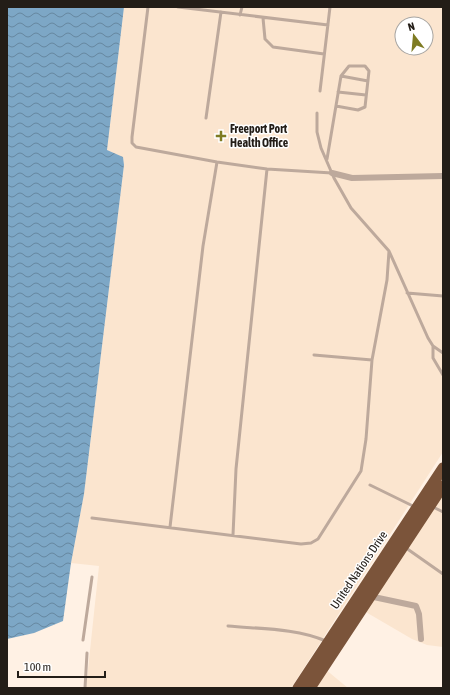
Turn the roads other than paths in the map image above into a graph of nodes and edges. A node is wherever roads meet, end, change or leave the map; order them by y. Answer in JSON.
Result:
{"nodes":[{"id":1,"x":148,"y":7,"type":"edge"},
{"id":2,"x":178,"y":7,"type":"edge"},
{"id":3,"x":242,"y":7,"type":"edge"},
{"id":4,"x":330,"y":7,"type":"edge"},
{"id":5,"x":221,"y":12,"type":"junction"},
{"id":6,"x":240,"y":15,"type":"junction"},
{"id":7,"x":263,"y":18,"type":"junction"},
{"id":8,"x":328,"y":26,"type":"junction"},
{"id":9,"x":324,"y":54,"type":"junction"},
{"id":10,"x":341,"y":76,"type":"junction"},
{"id":11,"x":368,"y":81,"type":"junction"},
{"id":12,"x":320,"y":91,"type":"dead end"},
{"id":13,"x":338,"y":92,"type":"junction"},
{"id":14,"x":366,"y":95,"type":"junction"},
{"id":15,"x":336,"y":106,"type":"junction"},
{"id":16,"x":317,"y":113,"type":"dead end"},
{"id":17,"x":206,"y":118,"type":"dead end"},
{"id":18,"x":327,"y":161,"type":"junction"},
{"id":19,"x":216,"y":162,"type":"junction"},
{"id":20,"x":267,"y":169,"type":"junction"},
{"id":21,"x":332,"y":173,"type":"junction"},
{"id":22,"x":443,"y":176,"type":"edge"},
{"id":23,"x":389,"y":251,"type":"junction"},
{"id":24,"x":407,"y":293,"type":"junction"},
{"id":25,"x":443,"y":296,"type":"edge"},
{"id":26,"x":433,"y":346,"type":"junction"},
{"id":27,"x":443,"y":353,"type":"edge"},
{"id":28,"x":314,"y":355,"type":"dead end"},
{"id":29,"x":372,"y":360,"type":"junction"},
{"id":30,"x":443,"y":375,"type":"edge"},
{"id":31,"x":443,"y":468,"type":"edge"},
{"id":32,"x":370,"y":485,"type":"dead end"},
{"id":33,"x":443,"y":486,"type":"edge"},
{"id":34,"x":429,"y":505,"type":"junction"},
{"id":35,"x":417,"y":508,"type":"junction"},
{"id":36,"x":443,"y":512,"type":"edge"},
{"id":37,"x":92,"y":518,"type":"dead end"},
{"id":38,"x":170,"y":528,"type":"junction"},
{"id":39,"x":233,"y":535,"type":"junction"},
{"id":40,"x":403,"y":546,"type":"junction"},
{"id":41,"x":443,"y":574,"type":"edge"},
{"id":42,"x":92,"y":578,"type":"dead end"},
{"id":43,"x":369,"y":596,"type":"junction"},
{"id":44,"x":228,"y":626,"type":"dead end"},
{"id":45,"x":421,"y":639,"type":"dead end"},
{"id":46,"x":83,"y":640,"type":"dead end"},
{"id":47,"x":328,"y":641,"type":"junction"},
{"id":48,"x":88,"y":653,"type":"dead end"},
{"id":49,"x":85,"y":688,"type":"edge"},
{"id":50,"x":298,"y":688,"type":"edge"},
{"id":51,"x":310,"y":688,"type":"edge"}],
"edges":[{"from":1,"to":19,"type":"lane"},
{"from":2,"to":5,"type":"lane"},
{"from":3,"to":6,"type":"lane"},
{"from":4,"to":8,"type":"lane"},
{"from":5,"to":6,"type":"lane"},
{"from":5,"to":17,"type":"lane"},
{"from":6,"to":7,"type":"lane"},
{"from":7,"to":8,"type":"lane"},
{"from":7,"to":9,"type":"lane"},
{"from":8,"to":9,"type":"lane"},
{"from":9,"to":12,"type":"lane"},
{"from":10,"to":11,"type":"lane"},
{"from":10,"to":11,"type":"lane"},
{"from":10,"to":13,"type":"lane"},
{"from":11,"to":14,"type":"lane"},
{"from":13,"to":14,"type":"lane"},
{"from":13,"to":15,"type":"lane"},
{"from":14,"to":15,"type":"lane"},
{"from":15,"to":18,"type":"lane"},
{"from":16,"to":18,"type":"lane"},
{"from":18,"to":21,"type":"lane"},
{"from":19,"to":20,"type":"lane"},
{"from":19,"to":38,"type":"lane"},
{"from":20,"to":21,"type":"lane"},
{"from":20,"to":39,"type":"lane"},
{"from":21,"to":22,"type":"street"},
{"from":21,"to":23,"type":"lane"},
{"from":23,"to":24,"type":"lane"},
{"from":23,"to":29,"type":"lane"},
{"from":24,"to":25,"type":"lane"},
{"from":24,"to":26,"type":"lane"},
{"from":26,"to":27,"type":"lane"},
{"from":26,"to":30,"type":"lane"},
{"from":28,"to":29,"type":"lane"},
{"from":29,"to":39,"type":"lane"},
{"from":31,"to":35,"type":"highway","name":"United Nations Drive"},
{"from":32,"to":35,"type":"lane"},
{"from":33,"to":34,"type":"highway","name":"United Nations Drive"},
{"from":34,"to":36,"type":"lane"},
{"from":34,"to":40,"type":"highway","name":"United Nations Drive"},
{"from":35,"to":47,"type":"highway","name":"United Nations Drive"},
{"from":37,"to":38,"type":"lane"},
{"from":38,"to":39,"type":"lane"},
{"from":40,"to":41,"type":"lane"},
{"from":40,"to":43,"type":"highway","name":"United Nations Drive"},
{"from":42,"to":46,"type":"lane"},
{"from":43,"to":45,"type":"street"},
{"from":43,"to":51,"type":"highway","name":"United Nations Drive"},
{"from":44,"to":47,"type":"lane"},
{"from":47,"to":50,"type":"highway","name":"United Nations Drive"},
{"from":48,"to":49,"type":"lane"}]}
